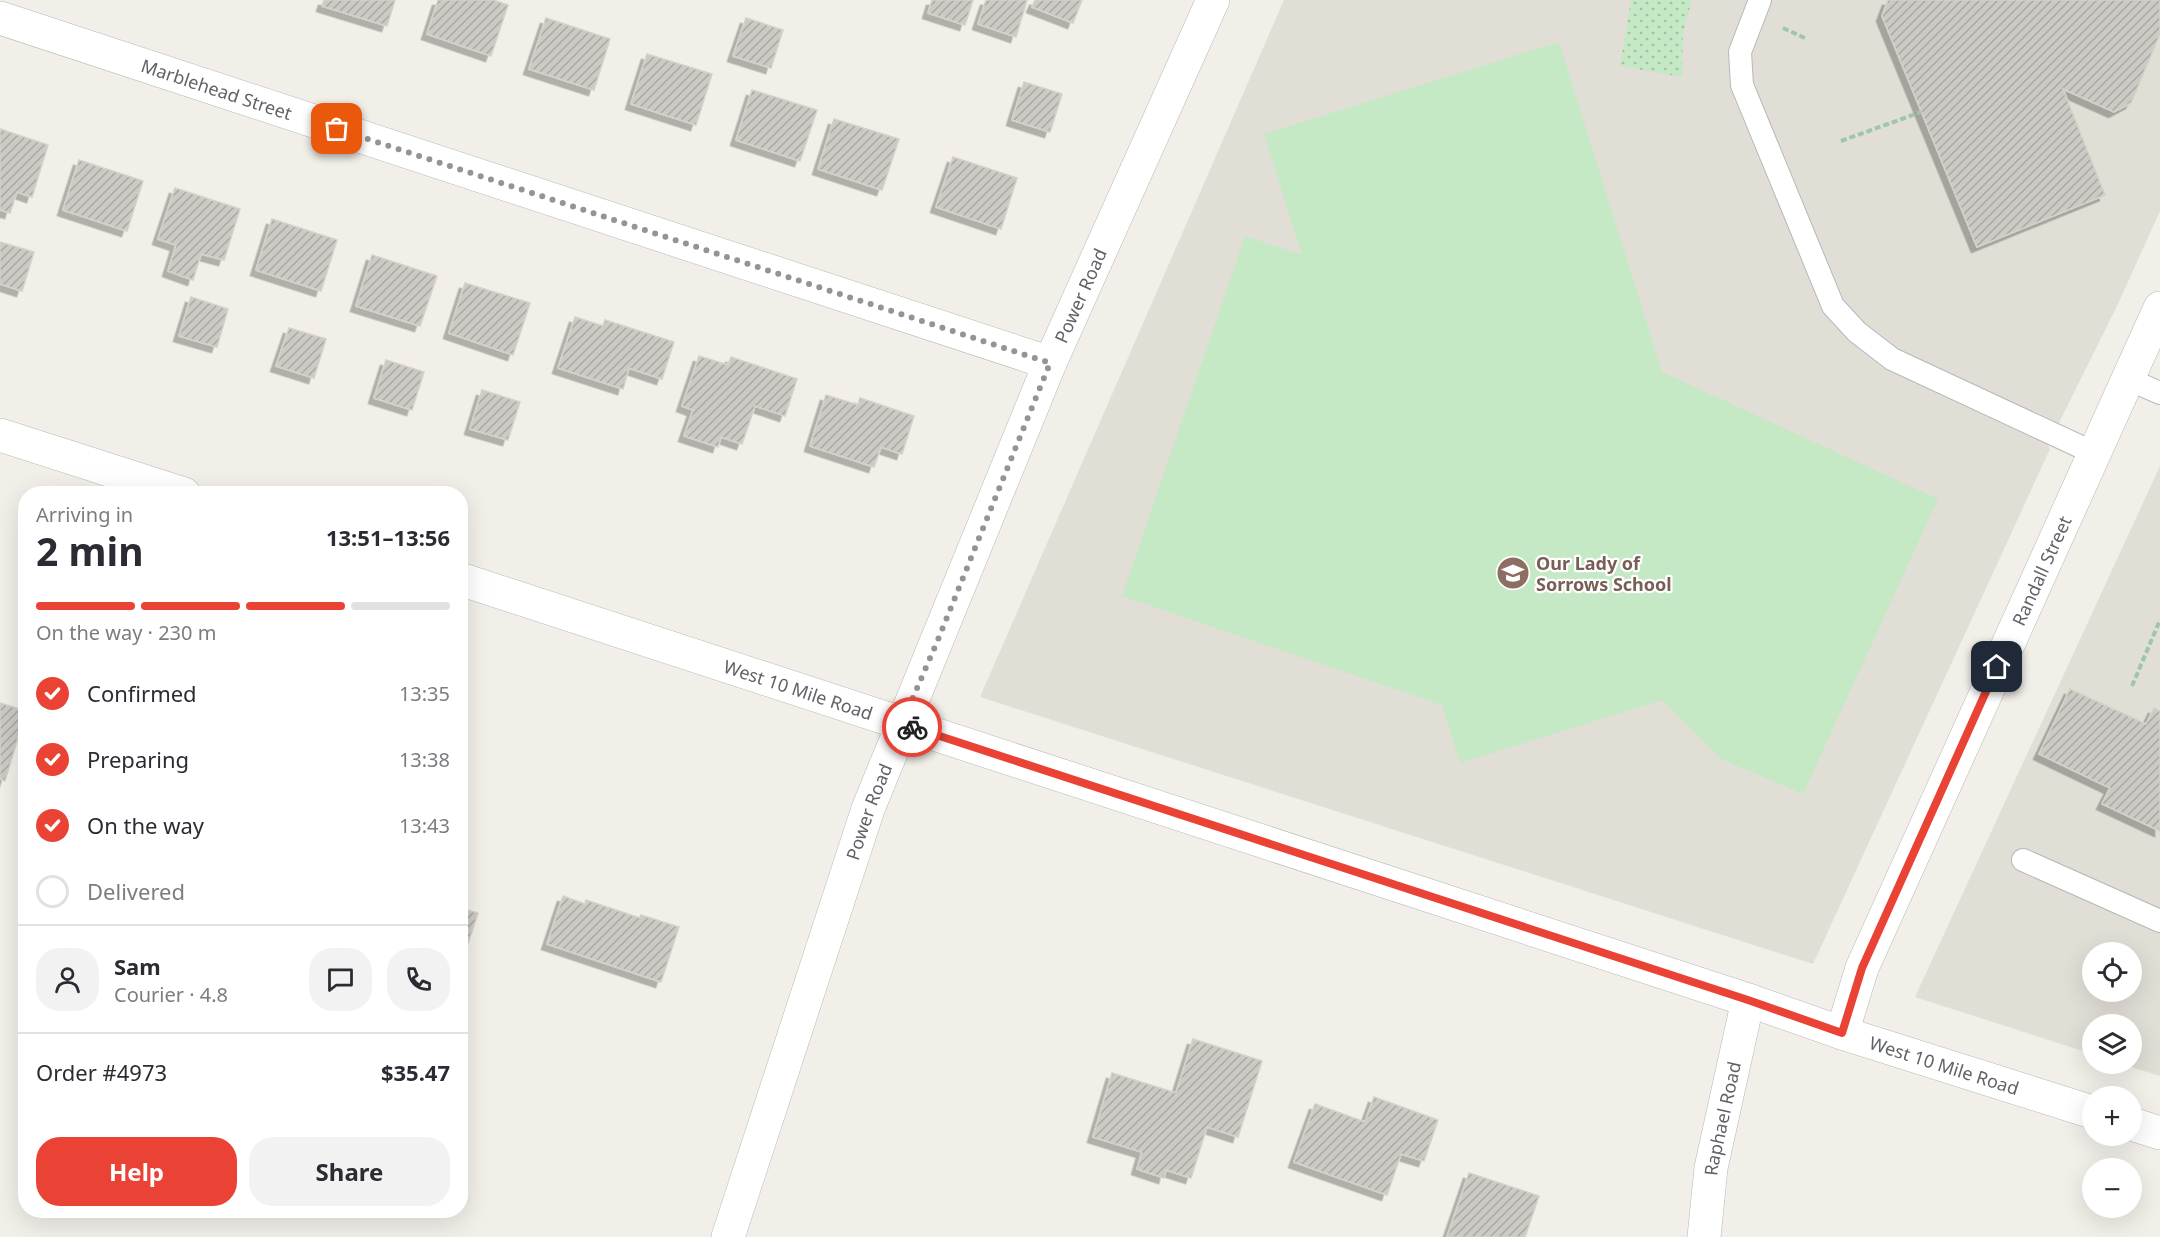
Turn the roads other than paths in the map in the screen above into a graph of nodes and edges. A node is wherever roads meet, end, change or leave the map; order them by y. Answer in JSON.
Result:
{"nodes":[{"id":1,"x":1212,"y":0,"type":"edge"},
{"id":2,"x":1760,"y":0,"type":"edge"},
{"id":3,"x":0,"y":18,"type":"edge"},
{"id":4,"x":2160,"y":308,"type":"edge"},
{"id":5,"x":1050,"y":363,"type":"junction"},
{"id":6,"x":2128,"y":379,"type":"junction"},
{"id":7,"x":2160,"y":393,"type":"edge"},
{"id":8,"x":0,"y":435,"type":"edge"},
{"id":9,"x":2094,"y":453,"type":"junction"},
{"id":10,"x":159,"y":486,"type":"edge"},
{"id":11,"x":468,"y":582,"type":"edge"},
{"id":12,"x":902,"y":723,"type":"junction"},
{"id":13,"x":2023,"y":860,"type":"dead end"},
{"id":14,"x":2160,"y":921,"type":"edge"},
{"id":15,"x":1748,"y":1000,"type":"junction"},
{"id":16,"x":1842,"y":1033,"type":"junction"},
{"id":17,"x":2082,"y":1109,"type":"edge"},
{"id":18,"x":2142,"y":1127,"type":"edge"},
{"id":19,"x":2160,"y":1133,"type":"edge"},
{"id":20,"x":728,"y":1237,"type":"edge"},
{"id":21,"x":1704,"y":1237,"type":"edge"}],
"edges":[{"from":1,"to":5,"type":"street","name":"Power Road"},
{"from":2,"to":9,"type":"lane"},
{"from":3,"to":5,"type":"street","name":"Marblehead Street"},
{"from":4,"to":6,"type":"street","name":"Randall Street"},
{"from":5,"to":12,"type":"street","name":"Power Road"},
{"from":6,"to":7,"type":"lane"},
{"from":6,"to":9,"type":"street","name":"Randall Street"},
{"from":8,"to":10,"type":"street"},
{"from":9,"to":16,"type":"street","name":"Randall Street"},
{"from":11,"to":12,"type":"street","name":"West 10 Mile Road"},
{"from":12,"to":15,"type":"street","name":"West 10 Mile Road"},
{"from":12,"to":20,"type":"street","name":"Power Road"},
{"from":13,"to":14,"type":"lane"},
{"from":15,"to":16,"type":"street","name":"West 10 Mile Road"},
{"from":15,"to":21,"type":"street","name":"Raphael Road"},
{"from":16,"to":17,"type":"street","name":"West 10 Mile Road"},
{"from":18,"to":19,"type":"street"}]}
